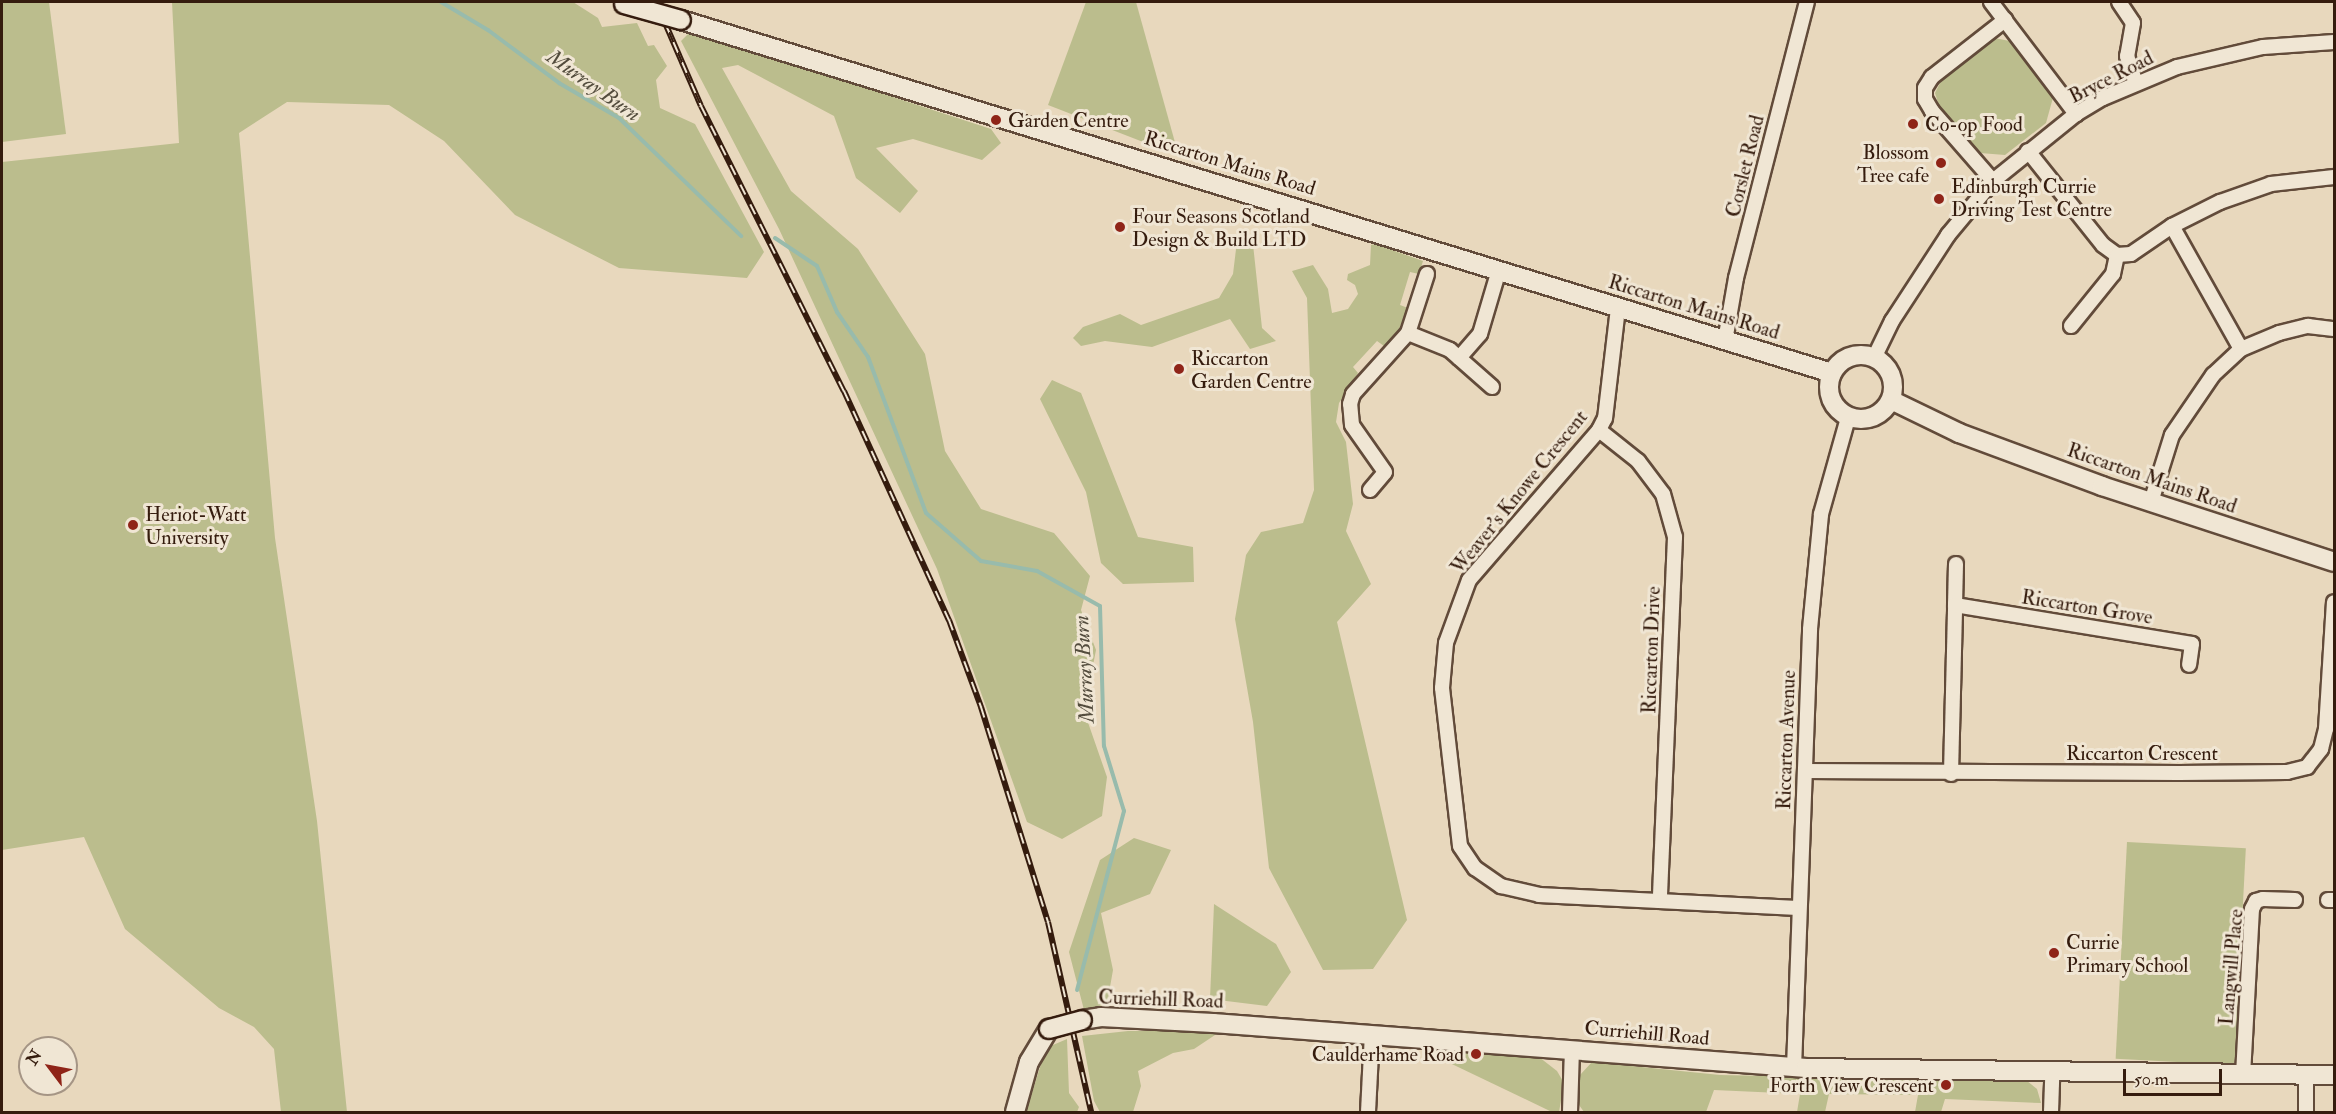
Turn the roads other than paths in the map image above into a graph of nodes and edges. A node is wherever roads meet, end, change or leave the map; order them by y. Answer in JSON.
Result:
{"nodes":[{"id":1,"x":1808,"y":2,"type":"edge"},
{"id":2,"x":1991,"y":2,"type":"edge"},
{"id":3,"x":2119,"y":2,"type":"edge"},
{"id":4,"x":618,"y":3,"type":"edge"},
{"id":5,"x":2005,"y":20,"type":"junction"},
{"id":6,"x":2334,"y":42,"type":"edge"},
{"id":7,"x":2136,"y":83,"type":"junction"},
{"id":8,"x":2076,"y":114,"type":"junction"},
{"id":9,"x":2028,"y":151,"type":"junction"},
{"id":10,"x":2334,"y":177,"type":"edge"},
{"id":11,"x":1993,"y":181,"type":"junction"},
{"id":12,"x":2172,"y":226,"type":"junction"},
{"id":13,"x":2117,"y":255,"type":"junction"},
{"id":14,"x":1499,"y":270,"type":"junction"},
{"id":15,"x":1427,"y":274,"type":"dead end"},
{"id":16,"x":1618,"y":308,"type":"junction"},
{"id":17,"x":2071,"y":326,"type":"dead end"},
{"id":18,"x":2334,"y":329,"type":"edge"},
{"id":19,"x":1408,"y":333,"type":"junction"},
{"id":20,"x":1725,"y":341,"type":"junction"},
{"id":21,"x":2241,"y":349,"type":"junction"},
{"id":22,"x":1460,"y":358,"type":"junction"},
{"id":23,"x":1874,"y":358,"type":"junction"},
{"id":24,"x":1832,"y":373,"type":"junction"},
{"id":25,"x":1492,"y":387,"type":"dead end"},
{"id":26,"x":1891,"y":400,"type":"junction"},
{"id":27,"x":1848,"y":418,"type":"junction"},
{"id":28,"x":1599,"y":430,"type":"junction"},
{"id":29,"x":1370,"y":490,"type":"dead end"},
{"id":30,"x":2151,"y":502,"type":"junction"},
{"id":31,"x":2334,"y":562,"type":"edge"},
{"id":32,"x":1956,"y":564,"type":"dead end"},
{"id":33,"x":2334,"y":602,"type":"edge"},
{"id":34,"x":1955,"y":605,"type":"junction"},
{"id":35,"x":2189,"y":665,"type":"dead end"},
{"id":36,"x":1805,"y":771,"type":"junction"},
{"id":37,"x":1951,"y":774,"type":"junction"},
{"id":38,"x":2295,"y":900,"type":"dead end"},
{"id":39,"x":1660,"y":901,"type":"junction"},
{"id":40,"x":1798,"y":908,"type":"junction"},
{"id":41,"x":1372,"y":1034,"type":"junction"},
{"id":42,"x":1572,"y":1050,"type":"junction"},
{"id":43,"x":1794,"y":1068,"type":"junction"},
{"id":44,"x":2052,"y":1074,"type":"junction"},
{"id":45,"x":2243,"y":1075,"type":"junction"},
{"id":46,"x":2306,"y":1075,"type":"junction"},
{"id":47,"x":2334,"y":1075,"type":"edge"},
{"id":48,"x":1015,"y":1113,"type":"edge"},
{"id":49,"x":1368,"y":1113,"type":"edge"},
{"id":50,"x":1570,"y":1113,"type":"edge"},
{"id":51,"x":2051,"y":1113,"type":"edge"},
{"id":52,"x":2306,"y":1113,"type":"edge"}],
"edges":[{"from":1,"to":20,"type":"street","name":"Corslet Road"},
{"from":2,"to":5,"type":"street"},
{"from":3,"to":7,"type":"street"},
{"from":4,"to":14,"type":"street","name":"Riccarton Mains Road","bridge":true},
{"from":5,"to":8,"type":"street"},
{"from":5,"to":11,"type":"street"},
{"from":6,"to":7,"type":"street","name":"Bryce Road"},
{"from":7,"to":8,"type":"street","name":"Bryce Road"},
{"from":8,"to":9,"type":"street","name":"Bryce Road"},
{"from":9,"to":11,"type":"street","name":"Bryce Road"},
{"from":9,"to":13,"type":"street"},
{"from":10,"to":12,"type":"street"},
{"from":11,"to":23,"type":"street","name":"Bryce Road"},
{"from":12,"to":13,"type":"street"},
{"from":12,"to":21,"type":"street"},
{"from":13,"to":17,"type":"street"},
{"from":14,"to":16,"type":"street","name":"Riccarton Mains Road"},
{"from":14,"to":22,"type":"street"},
{"from":15,"to":19,"type":"street"},
{"from":16,"to":20,"type":"street","name":"Riccarton Mains Road"},
{"from":16,"to":28,"type":"street","name":"Weaver's Knowe Crescent"},
{"from":18,"to":21,"type":"street"},
{"from":19,"to":22,"type":"street"},
{"from":19,"to":29,"type":"street"},
{"from":20,"to":24,"type":"street","name":"Riccarton Mains Road"},
{"from":21,"to":30,"type":"street"},
{"from":22,"to":25,"type":"street"},
{"from":23,"to":24,"type":"street"},
{"from":23,"to":26,"type":"street"},
{"from":24,"to":27,"type":"street"},
{"from":26,"to":27,"type":"street"},
{"from":26,"to":30,"type":"street","name":"Riccarton Mains Road"},
{"from":27,"to":36,"type":"street","name":"Riccarton Avenue"},
{"from":28,"to":39,"type":"street","name":"Riccarton Drive"},
{"from":28,"to":39,"type":"street","name":"Weaver's Knowe Crescent"},
{"from":30,"to":31,"type":"street","name":"Riccarton Mains Road"},
{"from":32,"to":34,"type":"street"},
{"from":33,"to":37,"type":"street","name":"Riccarton Crescent"},
{"from":34,"to":35,"type":"street","name":"Riccarton Grove"},
{"from":34,"to":37,"type":"street"},
{"from":36,"to":37,"type":"street","name":"Riccarton Crescent"},
{"from":36,"to":40,"type":"street","name":"Riccarton Avenue"},
{"from":38,"to":45,"type":"street","name":"Langwill Place"},
{"from":39,"to":40,"type":"street","name":"Weaver's Knowe Crescent"},
{"from":40,"to":43,"type":"street","name":"Riccarton Avenue"},
{"from":41,"to":42,"type":"street","name":"Curriehill Road"},
{"from":41,"to":48,"type":"street","name":"Curriehill Road","bridge":true},
{"from":41,"to":49,"type":"street"},
{"from":42,"to":43,"type":"street","name":"Curriehill Road"},
{"from":42,"to":50,"type":"street"},
{"from":43,"to":44,"type":"street","name":"Curriehill Road"},
{"from":44,"to":45,"type":"street","name":"Curriehill Road"},
{"from":44,"to":51,"type":"street"},
{"from":45,"to":46,"type":"street","name":"Curriehill Road"},
{"from":46,"to":47,"type":"street","name":"Curriehill Road"},
{"from":46,"to":52,"type":"street"}]}
